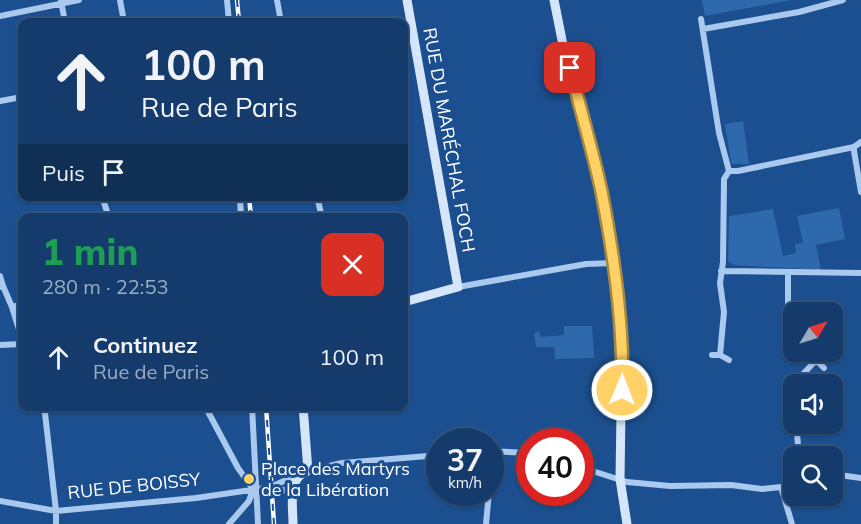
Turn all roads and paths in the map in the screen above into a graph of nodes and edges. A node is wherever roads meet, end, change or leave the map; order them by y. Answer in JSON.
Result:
{"nodes":[{"id":1,"x":80,"y":0,"type":"edge"},
{"id":2,"x":120,"y":0,"type":"edge"},
{"id":3,"x":227,"y":0,"type":"edge"},
{"id":4,"x":277,"y":0,"type":"edge"},
{"id":5,"x":407,"y":0,"type":"edge"},
{"id":6,"x":554,"y":0,"type":"edge"},
{"id":7,"x":843,"y":0,"type":"edge"},
{"id":8,"x":61,"y":1,"type":"edge"},
{"id":9,"x":0,"y":16,"type":"edge"},
{"id":10,"x":64,"y":18,"type":"edge"},
{"id":11,"x":123,"y":18,"type":"edge"},
{"id":12,"x":229,"y":18,"type":"edge"},
{"id":13,"x":280,"y":18,"type":"edge"},
{"id":14,"x":700,"y":19,"type":"dead end"},
{"id":15,"x":703,"y":29,"type":"junction"},
{"id":16,"x":18,"y":98,"type":"edge"},
{"id":17,"x":0,"y":102,"type":"edge"},
{"id":18,"x":861,"y":142,"type":"edge"},
{"id":19,"x":854,"y":147,"type":"junction"},
{"id":20,"x":729,"y":171,"type":"junction"},
{"id":21,"x":861,"y":192,"type":"edge"},
{"id":22,"x":613,"y":263,"type":"junction"},
{"id":23,"x":721,"y":271,"type":"junction"},
{"id":24,"x":788,"y":273,"type":"junction"},
{"id":25,"x":861,"y":273,"type":"edge"},
{"id":26,"x":0,"y":276,"type":"edge"},
{"id":27,"x":2,"y":286,"type":"edge"},
{"id":28,"x":458,"y":287,"type":"junction"},
{"id":29,"x":408,"y":301,"type":"edge"},
{"id":30,"x":788,"y":302,"type":"edge"},
{"id":31,"x":18,"y":305,"type":"edge"},
{"id":32,"x":12,"y":307,"type":"junction"},
{"id":33,"x":18,"y":326,"type":"edge"},
{"id":34,"x":18,"y":344,"type":"edge"},
{"id":35,"x":0,"y":345,"type":"edge"},
{"id":36,"x":712,"y":355,"type":"dead end"},
{"id":37,"x":720,"y":355,"type":"junction"},
{"id":38,"x":729,"y":360,"type":"dead end"},
{"id":39,"x":824,"y":368,"type":"dead end"},
{"id":40,"x":803,"y":374,"type":"edge"},
{"id":41,"x":44,"y":411,"type":"edge"},
{"id":42,"x":208,"y":411,"type":"edge"},
{"id":43,"x":252,"y":411,"type":"edge"},
{"id":44,"x":303,"y":411,"type":"edge"},
{"id":45,"x":426,"y":456,"type":"edge"},
{"id":46,"x":255,"y":469,"type":"junction"},
{"id":47,"x":594,"y":471,"type":"edge"},
{"id":48,"x":240,"y":472,"type":"junction"},
{"id":49,"x":304,"y":472,"type":"junction"},
{"id":50,"x":843,"y":476,"type":"edge"},
{"id":51,"x":861,"y":478,"type":"edge"},
{"id":52,"x":620,"y":479,"type":"junction"},
{"id":53,"x":272,"y":486,"type":"junction"},
{"id":54,"x":781,"y":487,"type":"joint"},
{"id":55,"x":255,"y":489,"type":"junction"},
{"id":56,"x":293,"y":500,"type":"junction"},
{"id":57,"x":0,"y":501,"type":"edge"},
{"id":58,"x":488,"y":506,"type":"edge"},
{"id":59,"x":56,"y":511,"type":"junction"},
{"id":60,"x":56,"y":524,"type":"edge"},
{"id":61,"x":229,"y":524,"type":"edge"},
{"id":62,"x":258,"y":524,"type":"edge"},
{"id":63,"x":293,"y":524,"type":"edge"},
{"id":64,"x":486,"y":524,"type":"edge"},
{"id":65,"x":627,"y":524,"type":"edge"},
{"id":66,"x":792,"y":524,"type":"edge"}],
"edges":[{"from":1,"to":8,"type":"street"},
{"from":2,"to":11,"type":"street"},
{"from":3,"to":12,"type":"street"},
{"from":4,"to":13,"type":"street"},
{"from":5,"to":28,"type":"street","name":"RUE DU MARÉCHAL FOCH"},
{"from":6,"to":22,"type":"street"},
{"from":7,"to":15,"type":"street"},
{"from":8,"to":9,"type":"street"},
{"from":8,"to":10,"type":"street"},
{"from":14,"to":15,"type":"street"},
{"from":15,"to":20,"type":"street"},
{"from":16,"to":17,"type":"street"},
{"from":18,"to":19,"type":"street"},
{"from":19,"to":20,"type":"street"},
{"from":19,"to":21,"type":"street"},
{"from":20,"to":23,"type":"street"},
{"from":22,"to":28,"type":"street"},
{"from":22,"to":52,"type":"street"},
{"from":23,"to":24,"type":"street"},
{"from":23,"to":37,"type":"street"},
{"from":24,"to":25,"type":"street"},
{"from":24,"to":30,"type":"street"},
{"from":26,"to":27,"type":"street"},
{"from":27,"to":32,"type":"street"},
{"from":28,"to":29,"type":"street"},
{"from":31,"to":32,"type":"street"},
{"from":32,"to":33,"type":"street"},
{"from":34,"to":35,"type":"street"},
{"from":36,"to":37,"type":"street"},
{"from":37,"to":38,"type":"street"},
{"from":39,"to":40,"type":"street"},
{"from":41,"to":59,"type":"street"},
{"from":42,"to":48,"type":"street"},
{"from":43,"to":46,"type":"street"},
{"from":44,"to":49,"type":"street"},
{"from":45,"to":49,"type":"street","name":"RUE DE BOISSY"},
{"from":46,"to":48,"type":"street"},
{"from":46,"to":55,"type":"street"},
{"from":47,"to":52,"type":"street"},
{"from":48,"to":55,"type":"street"},
{"from":49,"to":53,"type":"street","name":"RUE DE BOISSY"},
{"from":49,"to":56,"type":"street"},
{"from":50,"to":51,"type":"street"},
{"from":52,"to":54,"type":"street"},
{"from":52,"to":65,"type":"street"},
{"from":53,"to":55,"type":"street","name":"RUE DE BOISSY"},
{"from":53,"to":56,"type":"street"},
{"from":54,"to":66,"type":"street"},
{"from":55,"to":59,"type":"street","name":"RUE DE BOISSY"},
{"from":55,"to":61,"type":"street"},
{"from":55,"to":62,"type":"street"},
{"from":56,"to":63,"type":"street"},
{"from":57,"to":59,"type":"street","name":"RUE DE BOISSY"},
{"from":58,"to":64,"type":"street"},
{"from":59,"to":60,"type":"street"}]}
